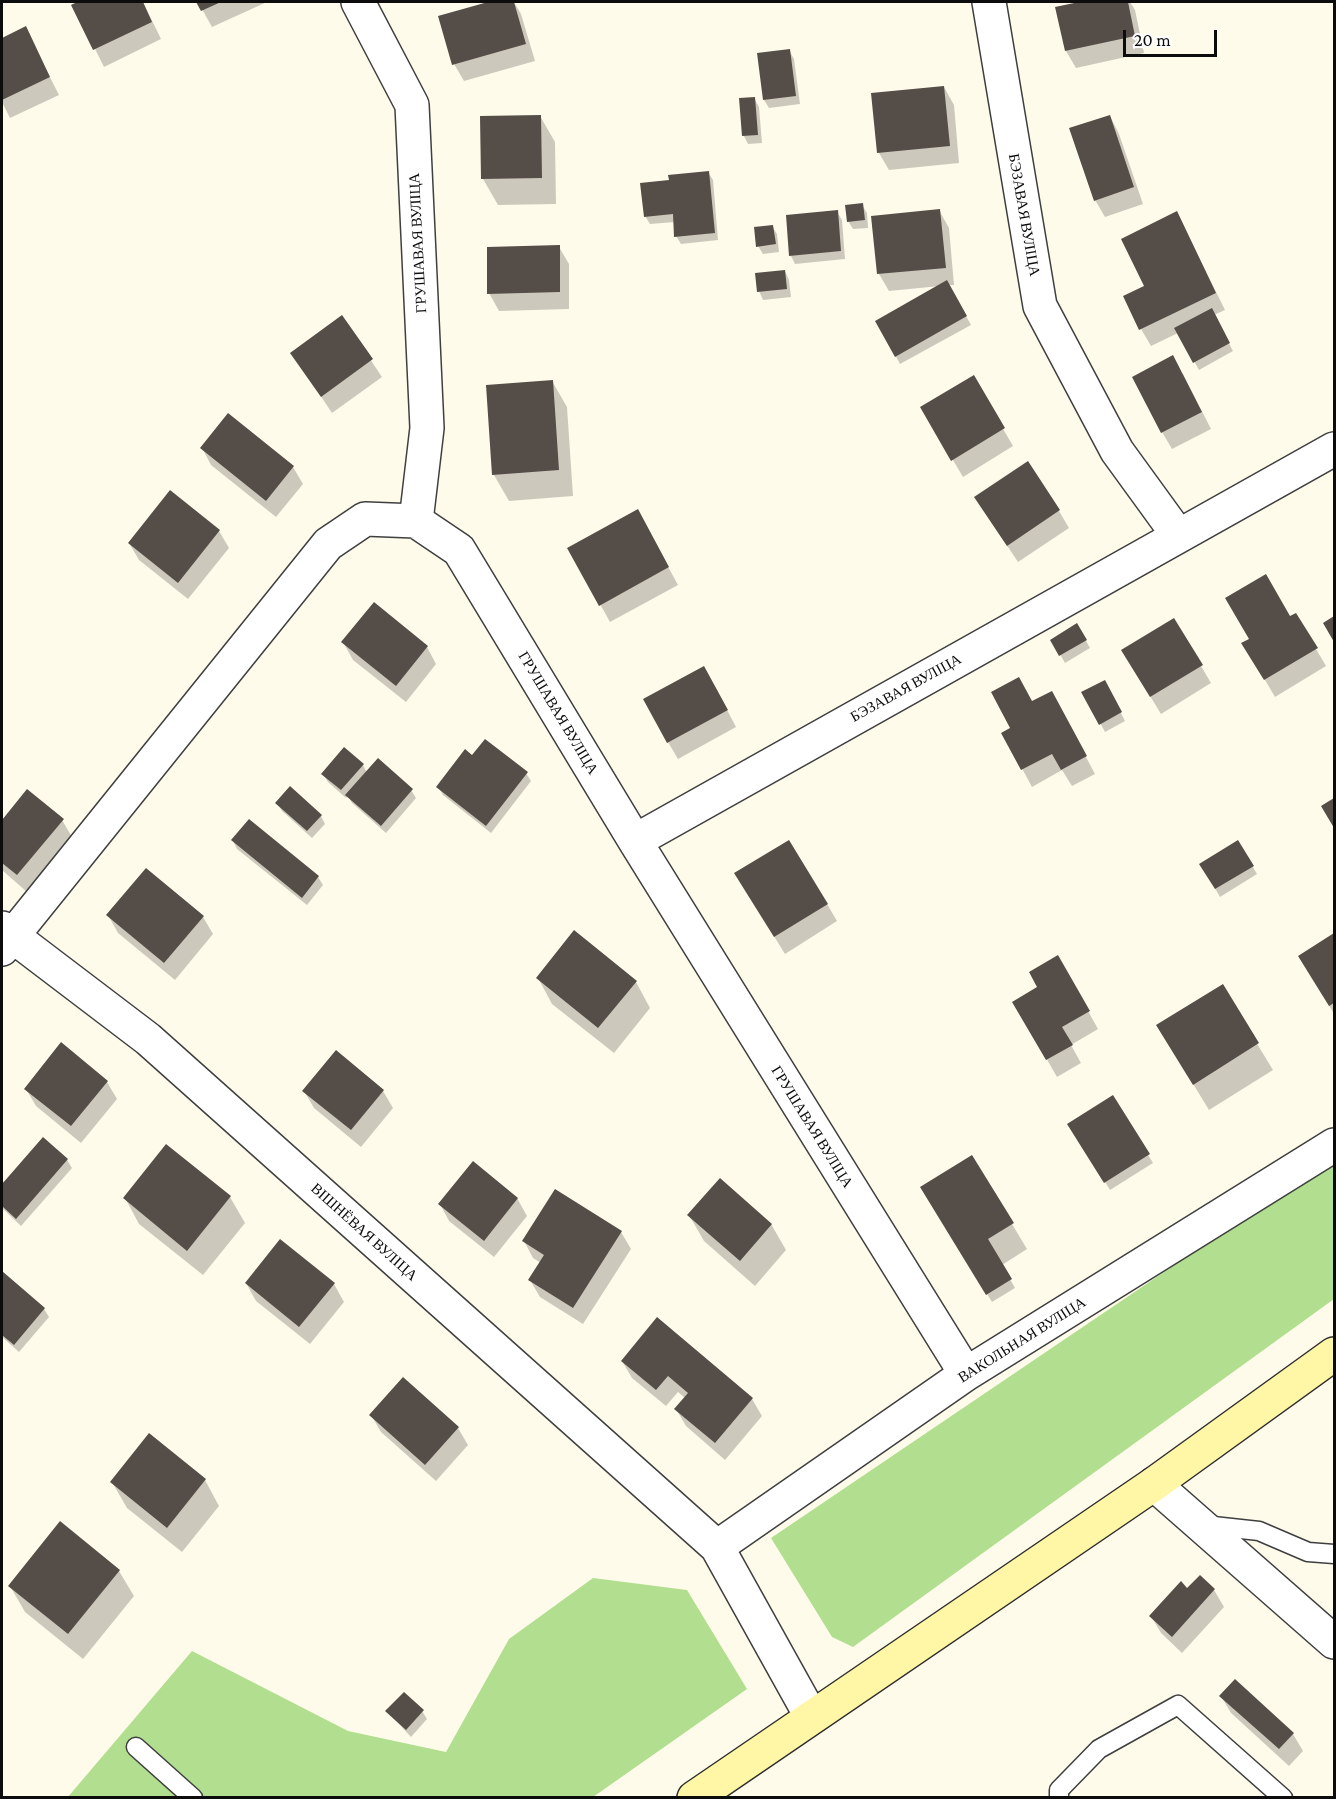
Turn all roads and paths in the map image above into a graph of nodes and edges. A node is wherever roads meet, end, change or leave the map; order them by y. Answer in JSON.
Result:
{"nodes":[{"id":1,"x":358,"y":2,"type":"edge"},
{"id":2,"x":989,"y":2,"type":"edge"},
{"id":3,"x":1335,"y":448,"type":"edge"},
{"id":4,"x":416,"y":521,"type":"junction"},
{"id":5,"x":1178,"y":535,"type":"junction"},
{"id":6,"x":635,"y":841,"type":"junction"},
{"id":7,"x":5,"y":937,"type":"edge"},
{"id":8,"x":1335,"y":1145,"type":"edge"},
{"id":9,"x":1335,"y":1354,"type":"edge"},
{"id":10,"x":966,"y":1374,"type":"junction"},
{"id":11,"x":1154,"y":1484,"type":"junction"},
{"id":12,"x":1200,"y":1524,"type":"junction"},
{"id":13,"x":717,"y":1547,"type":"junction"},
{"id":14,"x":1335,"y":1554,"type":"edge"},
{"id":15,"x":1335,"y":1641,"type":"edge"},
{"id":16,"x":811,"y":1716,"type":"junction"},
{"id":17,"x":136,"y":1748,"type":"dead end"},
{"id":18,"x":193,"y":1797,"type":"edge"},
{"id":19,"x":694,"y":1797,"type":"edge"},
{"id":20,"x":1059,"y":1797,"type":"edge"},
{"id":21,"x":1283,"y":1797,"type":"edge"}],
"edges":[{"from":1,"to":4,"type":"street","name":"ГРУШАВАЯ ВУЛІЦА"},
{"from":2,"to":5,"type":"street","name":"БЭЗАВАЯ ВУЛІЦА"},
{"from":3,"to":5,"type":"street","name":"БЭЗАВАЯ ВУЛІЦА"},
{"from":4,"to":6,"type":"street","name":"ГРУШАВАЯ ВУЛІЦА"},
{"from":4,"to":7,"type":"street"},
{"from":5,"to":6,"type":"street","name":"БЭЗАВАЯ ВУЛІЦА"},
{"from":6,"to":10,"type":"street","name":"ГРУШАВАЯ ВУЛІЦА"},
{"from":7,"to":13,"type":"street","name":"ВІШНЁВАЯ ВУЛІЦА"},
{"from":8,"to":10,"type":"street","name":"ВАКОЛЬНАЯ ВУЛІЦА"},
{"from":9,"to":11,"type":"main road"},
{"from":10,"to":13,"type":"street","name":"ВАКОЛЬНАЯ ВУЛІЦА"},
{"from":11,"to":12,"type":"street"},
{"from":11,"to":16,"type":"main road"},
{"from":12,"to":14,"type":"lane"},
{"from":12,"to":15,"type":"street"},
{"from":13,"to":16,"type":"street","name":"ВІШНЁВАЯ ВУЛІЦА"},
{"from":16,"to":19,"type":"main road"},
{"from":17,"to":18,"type":"lane"},
{"from":20,"to":21,"type":"lane"}]}
